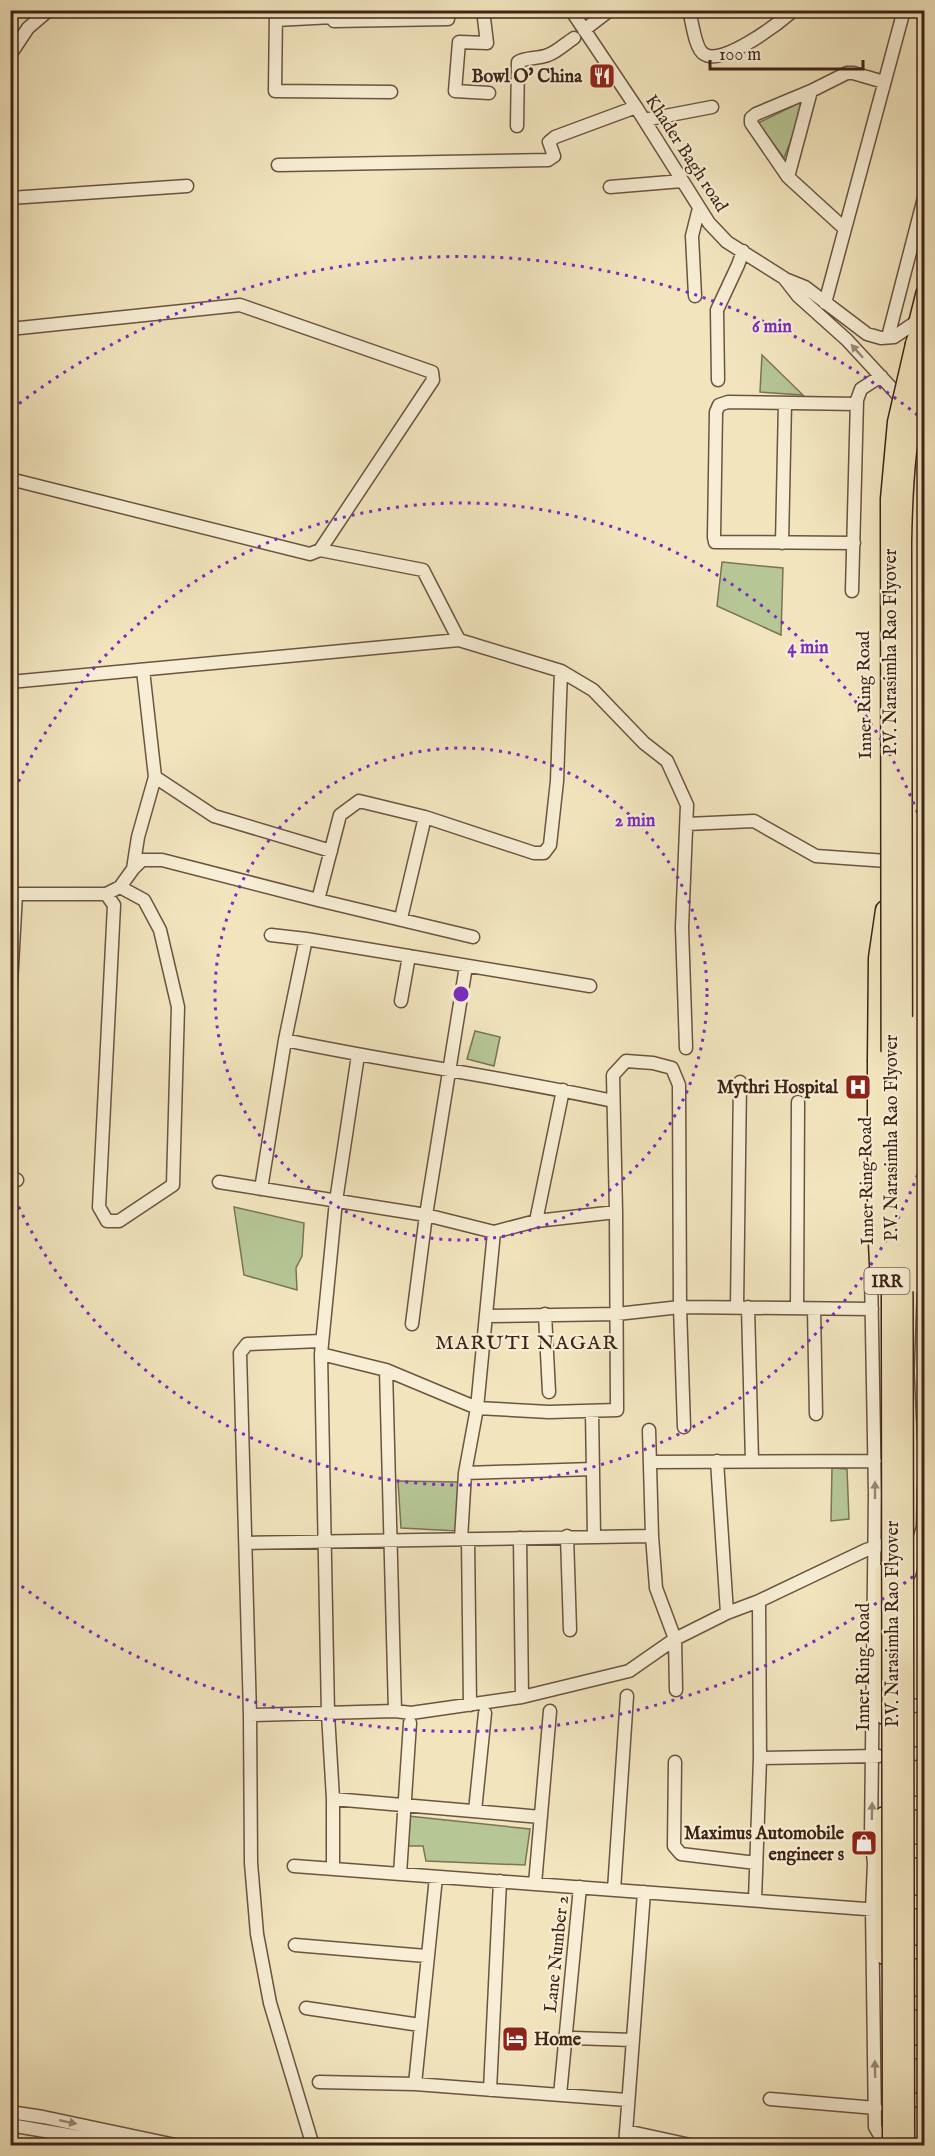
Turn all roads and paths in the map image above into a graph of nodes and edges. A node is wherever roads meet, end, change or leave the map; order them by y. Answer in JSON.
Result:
{"nodes":[{"id":1,"x":30,"y":10,"type":"edge"},
{"id":2,"x":49,"y":10,"type":"edge"},
{"id":3,"x":483,"y":10,"type":"edge"},
{"id":4,"x":571,"y":10,"type":"edge"},
{"id":5,"x":610,"y":10,"type":"edge"},
{"id":6,"x":689,"y":10,"type":"edge"},
{"id":7,"x":904,"y":10,"type":"edge"},
{"id":8,"x":793,"y":11,"type":"edge"},
{"id":9,"x":333,"y":14,"type":"edge"},
{"id":10,"x":276,"y":15,"type":"edge"},
{"id":11,"x":448,"y":19,"type":"dead end"},
{"id":12,"x":28,"y":28,"type":"junction"},
{"id":13,"x":579,"y":34,"type":"junction"},
{"id":14,"x":10,"y":56,"type":"edge"},
{"id":15,"x":884,"y":82,"type":"junction"},
{"id":16,"x":811,"y":91,"type":"junction"},
{"id":17,"x":391,"y":92,"type":"dead end"},
{"id":18,"x":489,"y":93,"type":"dead end"},
{"id":19,"x":636,"y":107,"type":"junction"},
{"id":20,"x":712,"y":107,"type":"dead end"},
{"id":21,"x":644,"y":120,"type":"junction"},
{"id":22,"x":517,"y":126,"type":"dead end"},
{"id":23,"x":278,"y":165,"type":"dead end"},
{"id":24,"x":788,"y":177,"type":"junction"},
{"id":25,"x":682,"y":181,"type":"junction"},
{"id":26,"x":187,"y":186,"type":"dead end"},
{"id":27,"x":610,"y":188,"type":"dead end"},
{"id":28,"x":10,"y":198,"type":"edge"},
{"id":29,"x":924,"y":198,"type":"edge"},
{"id":30,"x":699,"y":208,"type":"junction"},
{"id":31,"x":845,"y":229,"type":"junction"},
{"id":32,"x":743,"y":251,"type":"junction"},
{"id":33,"x":784,"y":279,"type":"junction"},
{"id":34,"x":924,"y":293,"type":"edge"},
{"id":35,"x":695,"y":296,"type":"dead end"},
{"id":36,"x":825,"y":303,"type":"junction"},
{"id":37,"x":920,"y":318,"type":"edge"},
{"id":38,"x":10,"y":329,"type":"edge"},
{"id":39,"x":888,"y":337,"type":"junction"},
{"id":40,"x":924,"y":362,"type":"edge"},
{"id":41,"x":904,"y":366,"type":"junction"},
{"id":42,"x":881,"y":376,"type":"junction"},
{"id":43,"x":718,"y":380,"type":"dead end"},
{"id":44,"x":924,"y":382,"type":"edge"},
{"id":45,"x":897,"y":394,"type":"junction"},
{"id":46,"x":785,"y":403,"type":"junction"},
{"id":47,"x":857,"y":404,"type":"junction"},
{"id":48,"x":924,"y":429,"type":"edge"},
{"id":49,"x":922,"y":470,"type":"edge"},
{"id":50,"x":10,"y":479,"type":"edge"},
{"id":51,"x":782,"y":543,"type":"junction"},
{"id":52,"x":854,"y":543,"type":"junction"},
{"id":53,"x":320,"y":550,"type":"junction"},
{"id":54,"x":852,"y":591,"type":"dead end"},
{"id":55,"x":459,"y":639,"type":"junction"},
{"id":56,"x":143,"y":670,"type":"junction"},
{"id":57,"x":561,"y":671,"type":"junction"},
{"id":58,"x":10,"y":682,"type":"edge"},
{"id":59,"x":155,"y":777,"type":"junction"},
{"id":60,"x":920,"y":778,"type":"edge"},
{"id":61,"x":425,"y":817,"type":"junction"},
{"id":62,"x":687,"y":824,"type":"junction"},
{"id":63,"x":918,"y":849,"type":"edge"},
{"id":64,"x":331,"y":851,"type":"junction"},
{"id":65,"x":887,"y":861,"type":"junction"},
{"id":66,"x":133,"y":869,"type":"junction"},
{"id":67,"x":120,"y":887,"type":"junction"},
{"id":68,"x":13,"y":894,"type":"edge"},
{"id":69,"x":106,"y":894,"type":"junction"},
{"id":70,"x":887,"y":895,"type":"junction"},
{"id":71,"x":318,"y":900,"type":"junction"},
{"id":72,"x":400,"y":918,"type":"junction"},
{"id":73,"x":271,"y":935,"type":"dead end"},
{"id":74,"x":473,"y":937,"type":"dead end"},
{"id":75,"x":306,"y":939,"type":"junction"},
{"id":76,"x":409,"y":956,"type":"junction"},
{"id":77,"x":466,"y":966,"type":"junction"},
{"id":78,"x":590,"y":986,"type":"dead end"},
{"id":79,"x":402,"y":1001,"type":"dead end"},
{"id":80,"x":10,"y":1002,"type":"edge"},
{"id":81,"x":285,"y":1040,"type":"junction"},
{"id":82,"x":686,"y":1048,"type":"dead end"},
{"id":83,"x":358,"y":1055,"type":"junction"},
{"id":84,"x":449,"y":1070,"type":"junction"},
{"id":85,"x":740,"y":1082,"type":"dead end"},
{"id":86,"x":563,"y":1090,"type":"junction"},
{"id":87,"x":613,"y":1101,"type":"junction"},
{"id":88,"x":798,"y":1102,"type":"dead end"},
{"id":89,"x":884,"y":1149,"type":"junction"},
{"id":90,"x":219,"y":1182,"type":"dead end"},
{"id":91,"x":261,"y":1189,"type":"junction"},
{"id":92,"x":336,"y":1201,"type":"junction"},
{"id":93,"x":616,"y":1212,"type":"junction"},
{"id":94,"x":426,"y":1215,"type":"junction"},
{"id":95,"x":536,"y":1221,"type":"junction"},
{"id":96,"x":494,"y":1232,"type":"junction"},
{"id":97,"x":918,"y":1244,"type":"edge"},
{"id":98,"x":924,"y":1287,"type":"edge"},
{"id":99,"x":680,"y":1307,"type":"junction"},
{"id":100,"x":743,"y":1307,"type":"junction"},
{"id":101,"x":797,"y":1308,"type":"junction"},
{"id":102,"x":872,"y":1308,"type":"junction"},
{"id":103,"x":814,"y":1309,"type":"junction"},
{"id":104,"x":545,"y":1314,"type":"junction"},
{"id":105,"x":617,"y":1314,"type":"junction"},
{"id":106,"x":487,"y":1316,"type":"junction"},
{"id":107,"x":412,"y":1324,"type":"dead end"},
{"id":108,"x":321,"y":1348,"type":"junction"},
{"id":109,"x":386,"y":1370,"type":"junction"},
{"id":110,"x":914,"y":1371,"type":"junction"},
{"id":111,"x":549,"y":1392,"type":"dead end"},
{"id":112,"x":477,"y":1408,"type":"junction"},
{"id":113,"x":592,"y":1411,"type":"junction"},
{"id":114,"x":816,"y":1414,"type":"dead end"},
{"id":115,"x":684,"y":1427,"type":"dead end"},
{"id":116,"x":649,"y":1430,"type":"dead end"},
{"id":117,"x":924,"y":1438,"type":"edge"},
{"id":118,"x":717,"y":1461,"type":"junction"},
{"id":119,"x":752,"y":1461,"type":"junction"},
{"id":120,"x":875,"y":1461,"type":"junction"},
{"id":121,"x":650,"y":1462,"type":"junction"},
{"id":122,"x":593,"y":1469,"type":"junction"},
{"id":123,"x":465,"y":1473,"type":"junction"},
{"id":124,"x":898,"y":1487,"type":"junction"},
{"id":125,"x":924,"y":1487,"type":"edge"},
{"id":126,"x":567,"y":1536,"type":"junction"},
{"id":127,"x":594,"y":1536,"type":"junction"},
{"id":128,"x":652,"y":1536,"type":"junction"},
{"id":129,"x":520,"y":1538,"type":"junction"},
{"id":130,"x":465,"y":1539,"type":"junction"},
{"id":131,"x":326,"y":1541,"type":"junction"},
{"id":132,"x":391,"y":1541,"type":"junction"},
{"id":133,"x":246,"y":1544,"type":"junction"},
{"id":134,"x":879,"y":1546,"type":"junction"},
{"id":135,"x":908,"y":1577,"type":"junction"},
{"id":136,"x":759,"y":1601,"type":"junction"},
{"id":137,"x":727,"y":1613,"type":"junction"},
{"id":138,"x":570,"y":1630,"type":"dead end"},
{"id":139,"x":675,"y":1639,"type":"junction"},
{"id":140,"x":676,"y":1690,"type":"dead end"},
{"id":141,"x":627,"y":1696,"type":"dead end"},
{"id":142,"x":522,"y":1697,"type":"junction"},
{"id":143,"x":470,"y":1704,"type":"junction"},
{"id":144,"x":918,"y":1705,"type":"edge"},
{"id":145,"x":395,"y":1711,"type":"junction"},
{"id":146,"x":550,"y":1711,"type":"dead end"},
{"id":147,"x":485,"y":1713,"type":"dead end"},
{"id":148,"x":327,"y":1714,"type":"junction"},
{"id":149,"x":250,"y":1715,"type":"junction"},
{"id":150,"x":410,"y":1723,"type":"dead end"},
{"id":151,"x":910,"y":1732,"type":"junction"},
{"id":152,"x":883,"y":1733,"type":"junction"},
{"id":153,"x":918,"y":1753,"type":"edge"},
{"id":154,"x":878,"y":1756,"type":"junction"},
{"id":155,"x":760,"y":1758,"type":"junction"},
{"id":156,"x":675,"y":1762,"type":"dead end"},
{"id":157,"x":333,"y":1799,"type":"junction"},
{"id":158,"x":918,"y":1803,"type":"edge"},
{"id":159,"x":404,"y":1805,"type":"junction"},
{"id":160,"x":475,"y":1811,"type":"junction"},
{"id":161,"x":542,"y":1817,"type":"junction"},
{"id":162,"x":918,"y":1851,"type":"edge"},
{"id":163,"x":756,"y":1863,"type":"junction"},
{"id":164,"x":294,"y":1866,"type":"dead end"},
{"id":165,"x":333,"y":1869,"type":"junction"},
{"id":166,"x":400,"y":1874,"type":"junction"},
{"id":167,"x":436,"y":1877,"type":"junction"},
{"id":168,"x":500,"y":1881,"type":"junction"},
{"id":169,"x":535,"y":1884,"type":"junction"},
{"id":170,"x":580,"y":1887,"type":"junction"},
{"id":171,"x":614,"y":1890,"type":"junction"},
{"id":172,"x":644,"y":1892,"type":"junction"},
{"id":173,"x":755,"y":1900,"type":"junction"},
{"id":174,"x":918,"y":1902,"type":"edge"},
{"id":175,"x":877,"y":1909,"type":"junction"},
{"id":176,"x":295,"y":1945,"type":"dead end"},
{"id":177,"x":918,"y":1952,"type":"edge"},
{"id":178,"x":426,"y":1956,"type":"junction"},
{"id":179,"x":918,"y":2003,"type":"edge"},
{"id":180,"x":306,"y":2008,"type":"dead end"},
{"id":181,"x":420,"y":2025,"type":"junction"},
{"id":182,"x":574,"y":2038,"type":"dead end"},
{"id":183,"x":632,"y":2040,"type":"junction"},
{"id":184,"x":918,"y":2052,"type":"edge"},
{"id":185,"x":319,"y":2082,"type":"dead end"},
{"id":186,"x":415,"y":2084,"type":"junction"},
{"id":187,"x":490,"y":2090,"type":"junction"},
{"id":188,"x":560,"y":2095,"type":"junction"},
{"id":189,"x":770,"y":2099,"type":"dead end"},
{"id":190,"x":627,"y":2100,"type":"junction"},
{"id":191,"x":918,"y":2100,"type":"edge"},
{"id":192,"x":876,"y":2108,"type":"junction"},
{"id":193,"x":10,"y":2112,"type":"edge"},
{"id":194,"x":10,"y":2125,"type":"edge"},
{"id":195,"x":626,"y":2131,"type":"junction"},
{"id":196,"x":132,"y":2145,"type":"edge"},
{"id":197,"x":180,"y":2145,"type":"edge"},
{"id":198,"x":313,"y":2145,"type":"edge"},
{"id":199,"x":625,"y":2145,"type":"edge"},
{"id":200,"x":695,"y":2145,"type":"edge"},
{"id":201,"x":886,"y":2145,"type":"edge"},
{"id":202,"x":892,"y":2145,"type":"edge"},
{"id":203,"x":905,"y":2145,"type":"edge"},
{"id":204,"x":913,"y":2145,"type":"edge"}],
"edges":[{"from":1,"to":12,"type":"street"},
{"from":2,"to":12,"type":"street"},
{"from":3,"to":18,"type":"street"},
{"from":4,"to":13,"type":"street","name":"Khader Bagh road"},
{"from":5,"to":13,"type":"street"},
{"from":6,"to":8,"type":"street"},
{"from":7,"to":15,"type":"street"},
{"from":9,"to":10,"type":"street"},
{"from":9,"to":11,"type":"street"},
{"from":10,"to":17,"type":"street"},
{"from":12,"to":14,"type":"street"},
{"from":13,"to":19,"type":"street","name":"Khader Bagh road"},
{"from":13,"to":22,"type":"street"},
{"from":15,"to":16,"type":"street"},
{"from":15,"to":31,"type":"street"},
{"from":16,"to":24,"type":"street"},
{"from":16,"to":24,"type":"street"},
{"from":19,"to":21,"type":"street","name":"Khader Bagh road"},
{"from":19,"to":23,"type":"street"},
{"from":20,"to":21,"type":"street"},
{"from":21,"to":25,"type":"street","name":"Khader Bagh road"},
{"from":24,"to":31,"type":"street"},
{"from":25,"to":27,"type":"street"},
{"from":25,"to":30,"type":"street","name":"Khader Bagh road"},
{"from":26,"to":28,"type":"street"},
{"from":29,"to":39,"type":"street"},
{"from":30,"to":32,"type":"street","name":"Khader Bagh road"},
{"from":30,"to":35,"type":"street"},
{"from":31,"to":36,"type":"street"},
{"from":32,"to":33,"type":"street","name":"Khader Bagh road"},
{"from":32,"to":43,"type":"street"},
{"from":33,"to":36,"type":"street"},
{"from":42,"to":33,"type":"street","name":"Khader Bagh road","one_way":true},
{"from":34,"to":37,"type":"main road","name":"Inner Ring Road","number":"IRR"},
{"from":36,"to":39,"type":"street"},
{"from":37,"to":39,"type":"street"},
{"from":37,"to":41,"type":"main road","name":"Inner Ring Road","number":"IRR"},
{"from":37,"to":124,"type":"highway","name":"P.V. Narasimha Rao Flyover","bridge":true},
{"from":38,"to":53,"type":"street"},
{"from":40,"to":124,"type":"highway","name":"P.V. Narasimha Rao Flyover","bridge":true},
{"from":41,"to":44,"type":"main road"},
{"from":41,"to":45,"type":"main road","name":"Inner Ring Road","number":"IRR"},
{"from":42,"to":45,"type":"street","name":"Khader Bagh road"},
{"from":42,"to":47,"type":"street"},
{"from":45,"to":65,"type":"main road","name":"Inner Ring Road","number":"IRR"},
{"from":46,"to":47,"type":"street"},
{"from":46,"to":51,"type":"street"},
{"from":46,"to":51,"type":"street"},
{"from":47,"to":52,"type":"street"},
{"from":48,"to":49,"type":"main road","number":"IRR"},
{"from":49,"to":60,"type":"main road","number":"IRR"},
{"from":50,"to":53,"type":"street"},
{"from":51,"to":52,"type":"street"},
{"from":52,"to":54,"type":"street"},
{"from":53,"to":55,"type":"street"},
{"from":55,"to":56,"type":"street"},
{"from":55,"to":57,"type":"street"},
{"from":56,"to":58,"type":"street"},
{"from":56,"to":59,"type":"street"},
{"from":57,"to":61,"type":"street"},
{"from":57,"to":62,"type":"street"},
{"from":59,"to":64,"type":"street"},
{"from":59,"to":66,"type":"street"},
{"from":60,"to":63,"type":"main road","number":"IRR"},
{"from":61,"to":64,"type":"street"},
{"from":61,"to":72,"type":"street"},
{"from":62,"to":65,"type":"street"},
{"from":62,"to":82,"type":"street"},
{"from":63,"to":97,"type":"main road","number":"IRR"},
{"from":63,"to":124,"type":"highway","bridge":true},
{"from":64,"to":71,"type":"street"},
{"from":65,"to":70,"type":"main road","name":"Inner Ring Road","number":"IRR"},
{"from":66,"to":67,"type":"street"},
{"from":66,"to":71,"type":"street"},
{"from":67,"to":69,"type":"street"},
{"from":67,"to":69,"type":"street"},
{"from":68,"to":69,"type":"street"},
{"from":68,"to":80,"type":"street"},
{"from":70,"to":89,"type":"main road","name":"Inner Ring Road","number":"IRR"},
{"from":70,"to":124,"type":"highway","bridge":true},
{"from":71,"to":72,"type":"street"},
{"from":72,"to":74,"type":"street"},
{"from":73,"to":75,"type":"street"},
{"from":75,"to":76,"type":"street"},
{"from":75,"to":81,"type":"street"},
{"from":76,"to":77,"type":"street"},
{"from":76,"to":79,"type":"street"},
{"from":77,"to":78,"type":"street"},
{"from":77,"to":84,"type":"street"},
{"from":81,"to":83,"type":"street"},
{"from":81,"to":91,"type":"street"},
{"from":83,"to":84,"type":"street"},
{"from":83,"to":92,"type":"street"},
{"from":84,"to":86,"type":"street"},
{"from":84,"to":94,"type":"street"},
{"from":85,"to":100,"type":"street"},
{"from":86,"to":87,"type":"street"},
{"from":86,"to":95,"type":"street"},
{"from":87,"to":93,"type":"street"},
{"from":87,"to":99,"type":"street"},
{"from":88,"to":101,"type":"street"},
{"from":89,"to":102,"type":"street"},
{"from":89,"to":134,"type":"main road","name":"Inner Ring Road","number":"IRR"},
{"from":90,"to":91,"type":"street"},
{"from":91,"to":92,"type":"street"},
{"from":92,"to":94,"type":"street"},
{"from":92,"to":108,"type":"street"},
{"from":93,"to":95,"type":"street"},
{"from":93,"to":105,"type":"street"},
{"from":94,"to":96,"type":"street"},
{"from":94,"to":107,"type":"street"},
{"from":95,"to":96,"type":"street"},
{"from":96,"to":106,"type":"street"},
{"from":97,"to":110,"type":"main road","number":"IRR"},
{"from":98,"to":110,"type":"street"},
{"from":99,"to":100,"type":"street"},
{"from":99,"to":105,"type":"street"},
{"from":99,"to":115,"type":"street"},
{"from":100,"to":101,"type":"street"},
{"from":100,"to":119,"type":"street"},
{"from":101,"to":103,"type":"street"},
{"from":102,"to":103,"type":"street"},
{"from":102,"to":120,"type":"street"},
{"from":103,"to":114,"type":"street"},
{"from":104,"to":105,"type":"street"},
{"from":104,"to":106,"type":"street"},
{"from":104,"to":111,"type":"street"},
{"from":105,"to":113,"type":"street"},
{"from":106,"to":112,"type":"street"},
{"from":108,"to":109,"type":"street"},
{"from":108,"to":131,"type":"street"},
{"from":108,"to":133,"type":"street"},
{"from":109,"to":112,"type":"street"},
{"from":109,"to":132,"type":"street"},
{"from":110,"to":117,"type":"street"},
{"from":110,"to":135,"type":"main road","number":"IRR"},
{"from":112,"to":113,"type":"street"},
{"from":112,"to":123,"type":"street"},
{"from":113,"to":122,"type":"street"},
{"from":116,"to":121,"type":"street"},
{"from":118,"to":119,"type":"street"},
{"from":118,"to":121,"type":"street"},
{"from":118,"to":137,"type":"street"},
{"from":119,"to":120,"type":"street"},
{"from":134,"to":120,"type":"street","one_way":true},
{"from":121,"to":128,"type":"street"},
{"from":122,"to":123,"type":"street"},
{"from":122,"to":127,"type":"street"},
{"from":123,"to":130,"type":"street"},
{"from":124,"to":202,"type":"highway","name":"P.V. Narasimha Rao Flyover","bridge":true},
{"from":124,"to":203,"type":"highway","name":"P.V. Narasimha Rao Flyover","bridge":true},
{"from":125,"to":135,"type":"street"},
{"from":126,"to":127,"type":"street"},
{"from":126,"to":129,"type":"street"},
{"from":126,"to":138,"type":"street"},
{"from":127,"to":128,"type":"street"},
{"from":128,"to":139,"type":"street"},
{"from":129,"to":130,"type":"street"},
{"from":129,"to":142,"type":"street"},
{"from":130,"to":132,"type":"street"},
{"from":130,"to":143,"type":"street"},
{"from":131,"to":132,"type":"street"},
{"from":131,"to":133,"type":"street"},
{"from":131,"to":148,"type":"street"},
{"from":132,"to":145,"type":"street"},
{"from":133,"to":149,"type":"street"},
{"from":134,"to":136,"type":"street"},
{"from":134,"to":152,"type":"main road","name":"Inner Ring Road","number":"IRR"},
{"from":134,"to":154,"type":"street"},
{"from":135,"to":144,"type":"main road","number":"IRR"},
{"from":136,"to":137,"type":"street"},
{"from":136,"to":155,"type":"street"},
{"from":137,"to":139,"type":"street"},
{"from":139,"to":140,"type":"street"},
{"from":139,"to":142,"type":"street"},
{"from":141,"to":171,"type":"street"},
{"from":142,"to":143,"type":"street"},
{"from":143,"to":145,"type":"street"},
{"from":144,"to":151,"type":"main road","number":"IRR"},
{"from":145,"to":148,"type":"street"},
{"from":146,"to":161,"type":"street"},
{"from":147,"to":160,"type":"street"},
{"from":148,"to":149,"type":"street"},
{"from":148,"to":157,"type":"street"},
{"from":149,"to":198,"type":"street"},
{"from":150,"to":159,"type":"street"},
{"from":151,"to":152,"type":"main road"},
{"from":151,"to":153,"type":"main road","number":"IRR"},
{"from":152,"to":154,"type":"main road","name":"Inner Ring Road","number":"IRR"},
{"from":153,"to":158,"type":"main road","number":"IRR"},
{"from":154,"to":155,"type":"street"},
{"from":175,"to":154,"type":"main road","name":"Inner Ring Road","number":"IRR","one_way":true},
{"from":155,"to":163,"type":"street"},
{"from":156,"to":163,"type":"street"},
{"from":157,"to":159,"type":"street"},
{"from":157,"to":165,"type":"street"},
{"from":158,"to":162,"type":"main road","number":"IRR"},
{"from":159,"to":160,"type":"street"},
{"from":159,"to":166,"type":"street"},
{"from":160,"to":161,"type":"street"},
{"from":161,"to":169,"type":"street"},
{"from":162,"to":174,"type":"main road","number":"IRR"},
{"from":163,"to":173,"type":"street"},
{"from":164,"to":165,"type":"street"},
{"from":165,"to":166,"type":"street"},
{"from":166,"to":167,"type":"street"},
{"from":167,"to":168,"type":"street"},
{"from":167,"to":178,"type":"street"},
{"from":168,"to":169,"type":"street"},
{"from":168,"to":187,"type":"street"},
{"from":169,"to":170,"type":"street"},
{"from":170,"to":171,"type":"street"},
{"from":170,"to":188,"type":"street","name":"Lane Number 2"},
{"from":171,"to":172,"type":"street"},
{"from":172,"to":173,"type":"street"},
{"from":172,"to":183,"type":"street"},
{"from":173,"to":175,"type":"street"},
{"from":174,"to":177,"type":"main road","number":"IRR"},
{"from":192,"to":175,"type":"street","one_way":true},
{"from":175,"to":201,"type":"main road","name":"Inner Ring Road","number":"IRR"},
{"from":176,"to":178,"type":"street"},
{"from":177,"to":179,"type":"main road","number":"IRR"},
{"from":178,"to":181,"type":"street"},
{"from":179,"to":184,"type":"main road","number":"IRR"},
{"from":180,"to":181,"type":"street"},
{"from":181,"to":186,"type":"street"},
{"from":182,"to":183,"type":"street"},
{"from":183,"to":190,"type":"street"},
{"from":184,"to":191,"type":"main road","number":"IRR"},
{"from":185,"to":186,"type":"street"},
{"from":186,"to":187,"type":"street"},
{"from":187,"to":188,"type":"street"},
{"from":188,"to":190,"type":"street"},
{"from":189,"to":192,"type":"street"},
{"from":190,"to":195,"type":"street"},
{"from":191,"to":204,"type":"main road","number":"IRR"},
{"from":192,"to":201,"type":"street"},
{"from":193,"to":197,"type":"street","one_way":true},
{"from":194,"to":196,"type":"street"},
{"from":195,"to":199,"type":"street"},
{"from":195,"to":200,"type":"street"}]}
